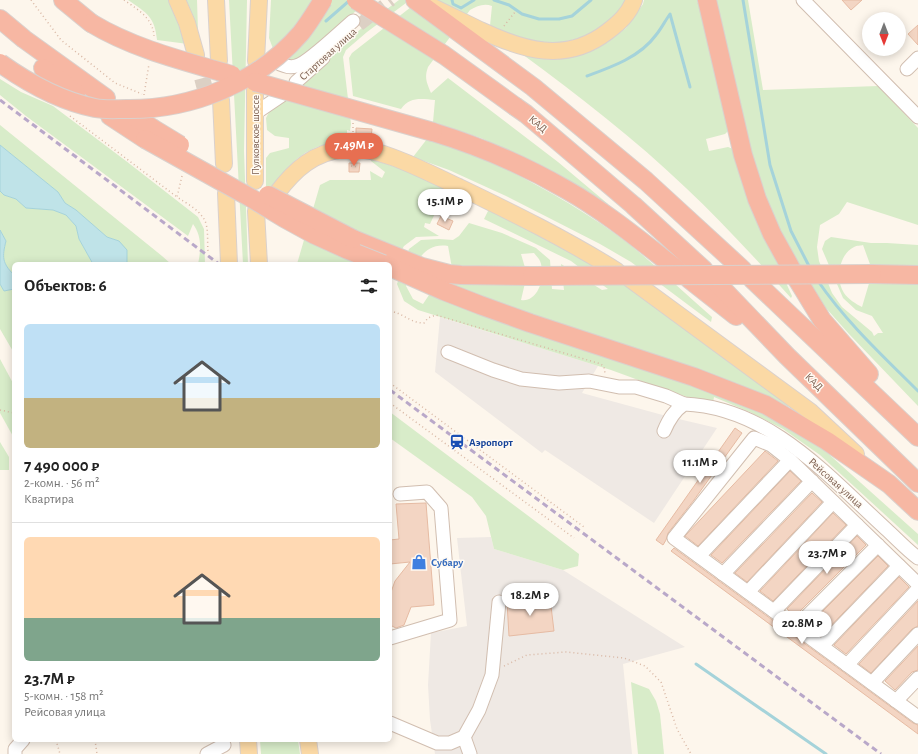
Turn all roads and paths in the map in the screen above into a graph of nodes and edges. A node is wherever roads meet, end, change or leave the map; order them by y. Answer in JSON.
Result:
{"nodes":[{"id":1,"x":31,"y":0,"type":"edge"},
{"id":2,"x":63,"y":0,"type":"edge"},
{"id":3,"x":124,"y":0,"type":"edge"},
{"id":4,"x":177,"y":0,"type":"edge"},
{"id":5,"x":209,"y":0,"type":"edge"},
{"id":6,"x":216,"y":0,"type":"edge"},
{"id":7,"x":259,"y":0,"type":"edge"},
{"id":8,"x":323,"y":0,"type":"edge"},
{"id":9,"x":356,"y":0,"type":"edge"},
{"id":10,"x":415,"y":0,"type":"edge"},
{"id":11,"x":420,"y":0,"type":"edge"},
{"id":12,"x":634,"y":0,"type":"edge"},
{"id":13,"x":707,"y":0,"type":"edge"},
{"id":14,"x":803,"y":0,"type":"edge"},
{"id":15,"x":515,"y":12,"type":"dead end"},
{"id":16,"x":0,"y":19,"type":"edge"},
{"id":17,"x":217,"y":31,"type":"junction"},
{"id":18,"x":0,"y":34,"type":"edge"},
{"id":19,"x":498,"y":34,"type":"junction"},
{"id":20,"x":154,"y":40,"type":"dead end"},
{"id":21,"x":196,"y":55,"type":"tunnel mouth"},
{"id":22,"x":261,"y":57,"type":"dead end"},
{"id":23,"x":918,"y":60,"type":"edge"},
{"id":24,"x":150,"y":61,"type":"dead end"},
{"id":25,"x":218,"y":61,"type":"dead end"},
{"id":26,"x":0,"y":63,"type":"edge"},
{"id":27,"x":280,"y":64,"type":"dead end"},
{"id":28,"x":907,"y":70,"type":"dead end"},
{"id":29,"x":232,"y":75,"type":"dead end"},
{"id":30,"x":296,"y":82,"type":"dead end"},
{"id":31,"x":115,"y":83,"type":"dead end"},
{"id":32,"x":255,"y":85,"type":"joint"},
{"id":33,"x":76,"y":93,"type":"dead end"},
{"id":34,"x":144,"y":95,"type":"dead end"},
{"id":35,"x":282,"y":95,"type":"dead end"},
{"id":36,"x":106,"y":98,"type":"dead end"},
{"id":37,"x":215,"y":102,"type":"tunnel mouth"},
{"id":38,"x":66,"y":113,"type":"dead end"},
{"id":39,"x":254,"y":114,"type":"junction"},
{"id":40,"x":110,"y":116,"type":"dead end"},
{"id":41,"x":918,"y":117,"type":"edge"},
{"id":42,"x":136,"y":118,"type":"dead end"},
{"id":43,"x":353,"y":119,"type":"dead end"},
{"id":44,"x":148,"y":133,"type":"junction"},
{"id":45,"x":358,"y":135,"type":"dead end"},
{"id":46,"x":363,"y":135,"type":"dead end"},
{"id":47,"x":353,"y":137,"type":"dead end"},
{"id":48,"x":224,"y":161,"type":"dead end"},
{"id":49,"x":351,"y":166,"type":"dead end"},
{"id":50,"x":358,"y":167,"type":"dead end"},
{"id":51,"x":183,"y":173,"type":"dead end"},
{"id":52,"x":255,"y":181,"type":"dead end"},
{"id":53,"x":226,"y":193,"type":"dead end"},
{"id":54,"x":277,"y":193,"type":"dead end"},
{"id":55,"x":177,"y":197,"type":"junction"},
{"id":56,"x":258,"y":215,"type":"dead end"},
{"id":57,"x":208,"y":251,"type":"dead end"},
{"id":58,"x":229,"y":262,"type":"edge"},
{"id":59,"x":259,"y":262,"type":"edge"},
{"id":60,"x":378,"y":262,"type":"edge"},
{"id":61,"x":392,"y":268,"type":"edge"},
{"id":62,"x":696,"y":274,"type":"junction"},
{"id":63,"x":918,"y":275,"type":"edge"},
{"id":64,"x":392,"y":311,"type":"edge"},
{"id":65,"x":448,"y":352,"type":"dead end"},
{"id":66,"x":788,"y":356,"type":"junction"},
{"id":67,"x":392,"y":384,"type":"edge"},
{"id":68,"x":608,"y":384,"type":"junction"},
{"id":69,"x":392,"y":404,"type":"edge"},
{"id":70,"x":684,"y":404,"type":"junction"},
{"id":71,"x":0,"y":410,"type":"edge"},
{"id":72,"x":12,"y":412,"type":"edge"},
{"id":73,"x":664,"y":430,"type":"dead end"},
{"id":74,"x":917,"y":436,"type":"edge"},
{"id":75,"x":790,"y":460,"type":"junction"},
{"id":76,"x":812,"y":481,"type":"junction"},
{"id":77,"x":918,"y":483,"type":"edge"},
{"id":78,"x":889,"y":484,"type":"junction"},
{"id":79,"x":400,"y":494,"type":"dead end"},
{"id":80,"x":833,"y":502,"type":"junction"},
{"id":81,"x":918,"y":511,"type":"edge"},
{"id":82,"x":857,"y":525,"type":"junction"},
{"id":83,"x":584,"y":527,"type":"dead end"},
{"id":84,"x":574,"y":538,"type":"dead end"},
{"id":85,"x":878,"y":545,"type":"junction"},
{"id":86,"x":699,"y":556,"type":"junction"},
{"id":87,"x":918,"y":558,"type":"edge"},
{"id":88,"x":899,"y":566,"type":"junction"},
{"id":89,"x":723,"y":574,"type":"junction"},
{"id":90,"x":918,"y":584,"type":"edge"},
{"id":91,"x":918,"y":589,"type":"edge"},
{"id":92,"x":748,"y":592,"type":"junction"},
{"id":93,"x":499,"y":602,"type":"dead end"},
{"id":94,"x":774,"y":611,"type":"junction"},
{"id":95,"x":796,"y":628,"type":"junction"},
{"id":96,"x":918,"y":634,"type":"edge"},
{"id":97,"x":392,"y":637,"type":"edge"},
{"id":98,"x":822,"y":646,"type":"junction"},
{"id":99,"x":847,"y":665,"type":"junction"},
{"id":100,"x":492,"y":675,"type":"junction"},
{"id":101,"x":918,"y":678,"type":"edge"},
{"id":102,"x":872,"y":683,"type":"junction"},
{"id":103,"x":896,"y":701,"type":"junction"},
{"id":104,"x":917,"y":714,"type":"edge"},
{"id":105,"x":392,"y":724,"type":"edge"},
{"id":106,"x":464,"y":737,"type":"junction"},
{"id":107,"x":21,"y":742,"type":"edge"},
{"id":108,"x":57,"y":742,"type":"edge"},
{"id":109,"x":95,"y":742,"type":"edge"},
{"id":110,"x":308,"y":742,"type":"edge"},
{"id":111,"x":224,"y":746,"type":"edge"},
{"id":112,"x":15,"y":754,"type":"edge"},
{"id":113,"x":60,"y":754,"type":"edge"},
{"id":114,"x":97,"y":754,"type":"edge"},
{"id":115,"x":207,"y":754,"type":"edge"},
{"id":116,"x":310,"y":754,"type":"edge"},
{"id":117,"x":470,"y":754,"type":"edge"},
{"id":118,"x":691,"y":754,"type":"edge"}],
"edges":[{"from":1,"to":31,"type":"path"},
{"from":2,"to":29,"type":"highway","bridge":true},
{"from":3,"to":20,"type":"path"},
{"from":4,"to":21,"type":"main road"},
{"from":5,"to":17,"type":"main road"},
{"from":6,"to":17,"type":"main road"},
{"from":7,"to":22,"type":"main road"},
{"from":8,"to":26,"type":"highway","bridge":true},
{"from":9,"to":62,"type":"highway","name":"КАД","bridge":true},
{"from":10,"to":74,"type":"highway"},
{"from":11,"to":19,"type":"main road"},
{"from":12,"to":19,"type":"main road"},
{"from":13,"to":74,"type":"highway"},
{"from":14,"to":41,"type":"street"},
{"from":15,"to":19,"type":"path"},
{"from":16,"to":36,"type":"highway"},
{"from":17,"to":25,"type":"main road"},
{"from":18,"to":33,"type":"highway"},
{"from":23,"to":28,"type":"street"},
{"from":24,"to":34,"type":"path"},
{"from":27,"to":30,"type":"street","name":"Стартовая улица"},
{"from":32,"to":39,"type":"main road","name":"Пулковское шоссе"},
{"from":32,"to":62,"type":"highway","bridge":true},
{"from":35,"to":39,"type":"street"},
{"from":37,"to":48,"type":"main road"},
{"from":38,"to":55,"type":"path"},
{"from":39,"to":52,"type":"main road","name":"Пулковское шоссе"},
{"from":40,"to":44,"type":"highway"},
{"from":42,"to":44,"type":"highway"},
{"from":43,"to":47,"type":"path"},
{"from":44,"to":60,"type":"highway","bridge":true},
{"from":44,"to":63,"type":"highway","bridge":true},
{"from":45,"to":46,"type":"path"},
{"from":49,"to":50,"type":"path"},
{"from":51,"to":55,"type":"path"},
{"from":53,"to":58,"type":"main road"},
{"from":54,"to":78,"type":"main road"},
{"from":55,"to":57,"type":"path"},
{"from":56,"to":59,"type":"main road"},
{"from":61,"to":78,"type":"highway"},
{"from":62,"to":66,"type":"highway"},
{"from":62,"to":66,"type":"highway","name":"КАД"},
{"from":64,"to":68,"type":"path"},
{"from":65,"to":68,"type":"street","name":"Рейсовая улица"},
{"from":66,"to":77,"type":"highway","name":"КАД"},
{"from":67,"to":83,"type":"path"},
{"from":68,"to":70,"type":"street","name":"Рейсовая улица"},
{"from":69,"to":84,"type":"path"},
{"from":70,"to":73,"type":"street"},
{"from":70,"to":87,"type":"street","name":"Рейсовая улица"},
{"from":71,"to":72,"type":"path"},
{"from":75,"to":76,"type":"street"},
{"from":75,"to":86,"type":"street"},
{"from":75,"to":86,"type":"street"},
{"from":76,"to":80,"type":"street"},
{"from":76,"to":89,"type":"street"},
{"from":78,"to":81,"type":"highway"},
{"from":79,"to":97,"type":"street"},
{"from":80,"to":82,"type":"street"},
{"from":80,"to":92,"type":"street"},
{"from":82,"to":85,"type":"street"},
{"from":82,"to":94,"type":"street"},
{"from":85,"to":88,"type":"street"},
{"from":85,"to":95,"type":"street"},
{"from":86,"to":89,"type":"street"},
{"from":88,"to":90,"type":"street"},
{"from":88,"to":98,"type":"street"},
{"from":89,"to":92,"type":"street"},
{"from":91,"to":99,"type":"street"},
{"from":92,"to":94,"type":"street"},
{"from":93,"to":100,"type":"street"},
{"from":94,"to":95,"type":"street"},
{"from":95,"to":98,"type":"street"},
{"from":96,"to":102,"type":"street"},
{"from":98,"to":99,"type":"street"},
{"from":99,"to":102,"type":"street"},
{"from":100,"to":106,"type":"street"},
{"from":100,"to":118,"type":"path"},
{"from":101,"to":103,"type":"street"},
{"from":102,"to":103,"type":"street"},
{"from":103,"to":104,"type":"street"},
{"from":105,"to":106,"type":"street"},
{"from":106,"to":117,"type":"street"},
{"from":107,"to":112,"type":"street"},
{"from":108,"to":113,"type":"path"},
{"from":109,"to":114,"type":"path"},
{"from":110,"to":116,"type":"main road"},
{"from":111,"to":115,"type":"street"}]}
